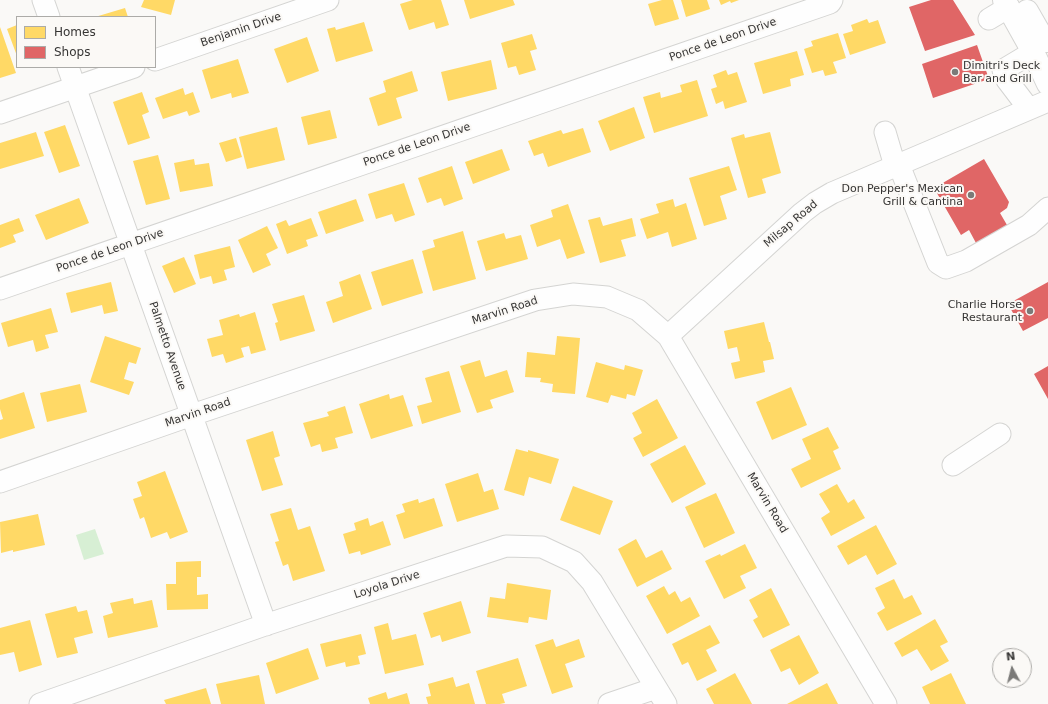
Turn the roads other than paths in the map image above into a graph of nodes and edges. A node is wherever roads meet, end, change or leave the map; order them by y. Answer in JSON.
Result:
{"nodes":[{"id":1,"x":43,"y":0,"type":"edge"},
{"id":2,"x":328,"y":0,"type":"edge"},
{"id":3,"x":832,"y":0,"type":"edge"},
{"id":4,"x":1037,"y":0,"type":"edge"},
{"id":5,"x":1011,"y":2,"type":"edge"},
{"id":6,"x":50,"y":16,"type":"edge"},
{"id":7,"x":989,"y":19,"type":"dead end"},
{"id":8,"x":1048,"y":20,"type":"edge"},
{"id":9,"x":1041,"y":47,"type":"edge"},
{"id":10,"x":156,"y":60,"type":"edge"},
{"id":11,"x":68,"y":68,"type":"edge"},
{"id":12,"x":131,"y":68,"type":"edge"},
{"id":13,"x":1048,"y":84,"type":"edge"},
{"id":14,"x":76,"y":87,"type":"junction"},
{"id":15,"x":1048,"y":101,"type":"edge"},
{"id":16,"x":1029,"y":110,"type":"junction"},
{"id":17,"x":0,"y":113,"type":"edge"},
{"id":18,"x":885,"y":132,"type":"dead end"},
{"id":19,"x":897,"y":165,"type":"junction"},
{"id":20,"x":1048,"y":208,"type":"edge"},
{"id":21,"x":131,"y":243,"type":"junction"},
{"id":22,"x":0,"y":289,"type":"edge"},
{"id":23,"x":668,"y":336,"type":"junction"},
{"id":24,"x":192,"y":415,"type":"junction"},
{"id":25,"x":1000,"y":434,"type":"dead end"},
{"id":26,"x":953,"y":465,"type":"dead end"},
{"id":27,"x":0,"y":482,"type":"edge"},
{"id":28,"x":266,"y":625,"type":"junction"},
{"id":29,"x":661,"y":696,"type":"edge"},
{"id":30,"x":40,"y":704,"type":"edge"},
{"id":31,"x":609,"y":704,"type":"edge"},
{"id":32,"x":886,"y":704,"type":"edge"}],
"edges":[{"from":1,"to":6,"type":"street"},
{"from":2,"to":10,"type":"street","name":"Benjamin Drive"},
{"from":3,"to":21,"type":"street","name":"Ponce de Leon Drive"},
{"from":4,"to":8,"type":"main road"},
{"from":5,"to":7,"type":"street"},
{"from":5,"to":9,"type":"main road"},
{"from":9,"to":13,"type":"main road"},
{"from":9,"to":16,"type":"street"},
{"from":11,"to":14,"type":"street","name":"Palmetto Avenue"},
{"from":12,"to":14,"type":"street"},
{"from":14,"to":17,"type":"street"},
{"from":14,"to":21,"type":"street","name":"Palmetto Avenue"},
{"from":15,"to":16,"type":"street","name":"Milsap Road"},
{"from":16,"to":19,"type":"street","name":"Milsap Road"},
{"from":18,"to":19,"type":"street"},
{"from":19,"to":20,"type":"street"},
{"from":19,"to":23,"type":"street","name":"Milsap Road"},
{"from":21,"to":22,"type":"street","name":"Ponce de Leon Drive"},
{"from":21,"to":24,"type":"street","name":"Palmetto Avenue"},
{"from":23,"to":24,"type":"street","name":"Marvin Road"},
{"from":23,"to":32,"type":"street","name":"Marvin Road"},
{"from":24,"to":27,"type":"street","name":"Marvin Road"},
{"from":24,"to":28,"type":"street","name":"Palmetto Avenue"},
{"from":25,"to":26,"type":"street"},
{"from":28,"to":29,"type":"street","name":"Loyola Drive"},
{"from":28,"to":30,"type":"street","name":"Loyola Drive"},
{"from":29,"to":31,"type":"street"}]}
